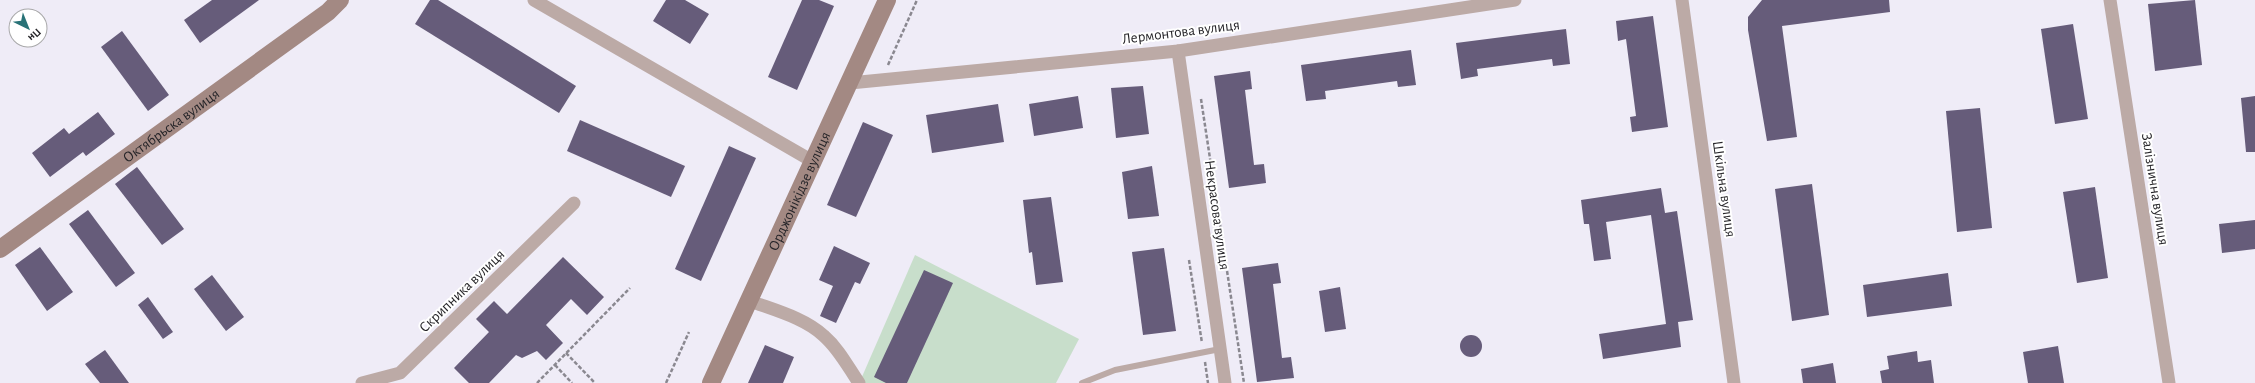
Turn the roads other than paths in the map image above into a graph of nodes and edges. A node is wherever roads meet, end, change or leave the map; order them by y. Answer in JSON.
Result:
{"nodes":[{"id":1,"x":340,"y":0,"type":"edge"},
{"id":2,"x":534,"y":0,"type":"edge"},
{"id":3,"x":887,"y":0,"type":"edge"},
{"id":4,"x":1515,"y":0,"type":"edge"},
{"id":5,"x":1682,"y":0,"type":"edge"},
{"id":6,"x":2110,"y":0,"type":"edge"},
{"id":7,"x":1178,"y":51,"type":"junction"},
{"id":8,"x":850,"y":83,"type":"junction"},
{"id":9,"x":814,"y":162,"type":"junction"},
{"id":10,"x":574,"y":203,"type":"dead end"},
{"id":11,"x":0,"y":249,"type":"edge"},
{"id":12,"x":750,"y":300,"type":"junction"},
{"id":13,"x":1220,"y":349,"type":"junction"},
{"id":14,"x":362,"y":383,"type":"edge"},
{"id":15,"x":711,"y":383,"type":"edge"},
{"id":16,"x":859,"y":383,"type":"edge"},
{"id":17,"x":1082,"y":383,"type":"edge"},
{"id":18,"x":1225,"y":383,"type":"edge"},
{"id":19,"x":1734,"y":383,"type":"edge"},
{"id":20,"x":2169,"y":383,"type":"edge"}],
"edges":[{"from":1,"to":11,"type":"main road","name":"Октябрьска вулиця"},
{"from":2,"to":9,"type":"street"},
{"from":3,"to":8,"type":"main road","name":"Орджонікідзе вулиця"},
{"from":4,"to":7,"type":"street","name":"Лермонтова вулиця"},
{"from":5,"to":19,"type":"street","name":"Шкільна вулиця"},
{"from":6,"to":20,"type":"street","name":"Залізнична вулиця"},
{"from":7,"to":8,"type":"street","name":"Лермонтова вулиця"},
{"from":7,"to":13,"type":"street","name":"Некрасова вулиця"},
{"from":8,"to":9,"type":"main road","name":"Орджонікідзе вулиця"},
{"from":9,"to":12,"type":"main road","name":"Орджонікідзе вулиця"},
{"from":10,"to":14,"type":"street","name":"Скрипника вулиця"},
{"from":12,"to":15,"type":"main road","name":"Орджонікідзе вулиця"},
{"from":12,"to":16,"type":"street"},
{"from":13,"to":17,"type":"lane"},
{"from":13,"to":18,"type":"street","name":"Некрасова вулиця"}]}
